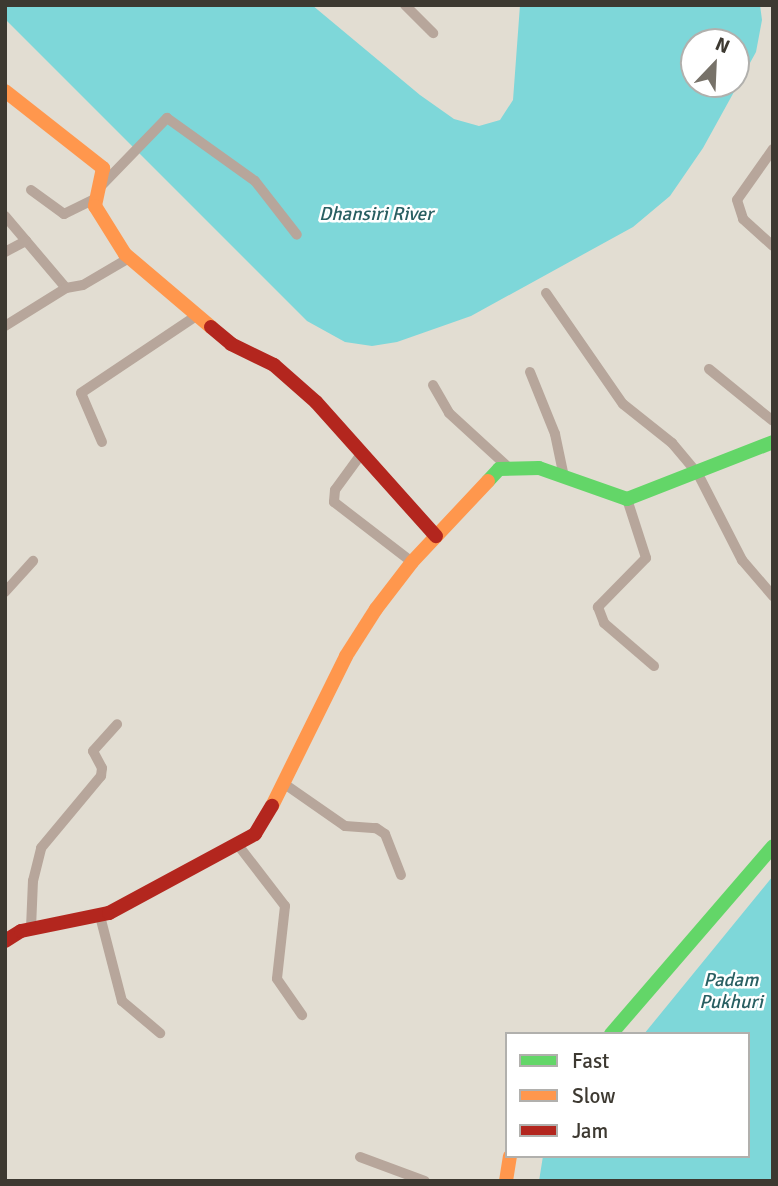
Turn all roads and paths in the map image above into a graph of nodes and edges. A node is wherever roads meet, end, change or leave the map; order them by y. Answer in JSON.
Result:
{"nodes":[{"id":1,"x":405,"y":5,"type":"edge"},
{"id":2,"x":433,"y":33,"type":"dead end"},
{"id":3,"x":5,"y":91,"type":"edge"},
{"id":4,"x":773,"y":149,"type":"edge"},
{"id":5,"x":31,"y":190,"type":"dead end"},
{"id":6,"x":98,"y":192,"type":"junction"},
{"id":7,"x":5,"y":216,"type":"edge"},
{"id":8,"x":297,"y":235,"type":"dead end"},
{"id":9,"x":26,"y":240,"type":"junction"},
{"id":10,"x":773,"y":246,"type":"edge"},
{"id":11,"x":5,"y":253,"type":"edge"},
{"id":12,"x":129,"y":258,"type":"junction"},
{"id":13,"x":66,"y":288,"type":"junction"},
{"id":14,"x":546,"y":293,"type":"dead end"},
{"id":15,"x":196,"y":316,"type":"junction"},
{"id":16,"x":5,"y":326,"type":"edge"},
{"id":17,"x":709,"y":369,"type":"dead end"},
{"id":18,"x":530,"y":372,"type":"dead end"},
{"id":19,"x":433,"y":385,"type":"dead end"},
{"id":20,"x":773,"y":421,"type":"edge"},
{"id":21,"x":102,"y":442,"type":"dead end"},
{"id":22,"x":773,"y":442,"type":"edge"},
{"id":23,"x":362,"y":453,"type":"junction"},
{"id":24,"x":508,"y":467,"type":"junction"},
{"id":25,"x":698,"y":474,"type":"junction"},
{"id":26,"x":564,"y":477,"type":"junction"},
{"id":27,"x":627,"y":499,"type":"junction"},
{"id":28,"x":436,"y":536,"type":"junction"},
{"id":29,"x":33,"y":561,"type":"dead end"},
{"id":30,"x":412,"y":562,"type":"junction"},
{"id":31,"x":5,"y":592,"type":"edge"},
{"id":32,"x":773,"y":596,"type":"edge"},
{"id":33,"x":654,"y":666,"type":"dead end"},
{"id":34,"x":117,"y":724,"type":"dead end"},
{"id":35,"x":286,"y":785,"type":"junction"},
{"id":36,"x":238,"y":845,"type":"junction"},
{"id":37,"x":773,"y":846,"type":"edge"},
{"id":38,"x":401,"y":875,"type":"dead end"},
{"id":39,"x":100,"y":916,"type":"junction"},
{"id":40,"x":31,"y":928,"type":"junction"},
{"id":41,"x":5,"y":942,"type":"edge"},
{"id":42,"x":302,"y":1015,"type":"dead end"},
{"id":43,"x":613,"y":1032,"type":"edge"},
{"id":44,"x":160,"y":1033,"type":"dead end"},
{"id":45,"x":360,"y":1157,"type":"dead end"},
{"id":46,"x":509,"y":1158,"type":"edge"},
{"id":47,"x":417,"y":1179,"type":"edge"},
{"id":48,"x":502,"y":1179,"type":"edge"}],
"edges":[{"from":1,"to":2,"type":"street"},
{"from":3,"to":6,"type":"street"},
{"from":4,"to":10,"type":"street"},
{"from":5,"to":6,"type":"street"},
{"from":6,"to":8,"type":"street"},
{"from":6,"to":12,"type":"street"},
{"from":7,"to":9,"type":"street"},
{"from":9,"to":11,"type":"street"},
{"from":9,"to":13,"type":"street"},
{"from":12,"to":13,"type":"street"},
{"from":12,"to":15,"type":"street"},
{"from":13,"to":16,"type":"street"},
{"from":14,"to":25,"type":"street"},
{"from":15,"to":21,"type":"street"},
{"from":15,"to":23,"type":"street"},
{"from":17,"to":20,"type":"street"},
{"from":18,"to":26,"type":"street"},
{"from":19,"to":24,"type":"street"},
{"from":22,"to":25,"type":"street"},
{"from":23,"to":28,"type":"street"},
{"from":23,"to":30,"type":"street"},
{"from":24,"to":26,"type":"street"},
{"from":24,"to":28,"type":"street"},
{"from":25,"to":27,"type":"street"},
{"from":25,"to":32,"type":"street"},
{"from":26,"to":27,"type":"street"},
{"from":27,"to":33,"type":"street"},
{"from":28,"to":30,"type":"street"},
{"from":29,"to":31,"type":"street"},
{"from":30,"to":35,"type":"street"},
{"from":34,"to":40,"type":"street"},
{"from":35,"to":36,"type":"street"},
{"from":35,"to":38,"type":"street"},
{"from":36,"to":39,"type":"street"},
{"from":36,"to":42,"type":"street"},
{"from":37,"to":43,"type":"street"},
{"from":39,"to":40,"type":"street"},
{"from":39,"to":44,"type":"street"},
{"from":40,"to":41,"type":"street"},
{"from":45,"to":47,"type":"street"},
{"from":46,"to":48,"type":"street"}]}
